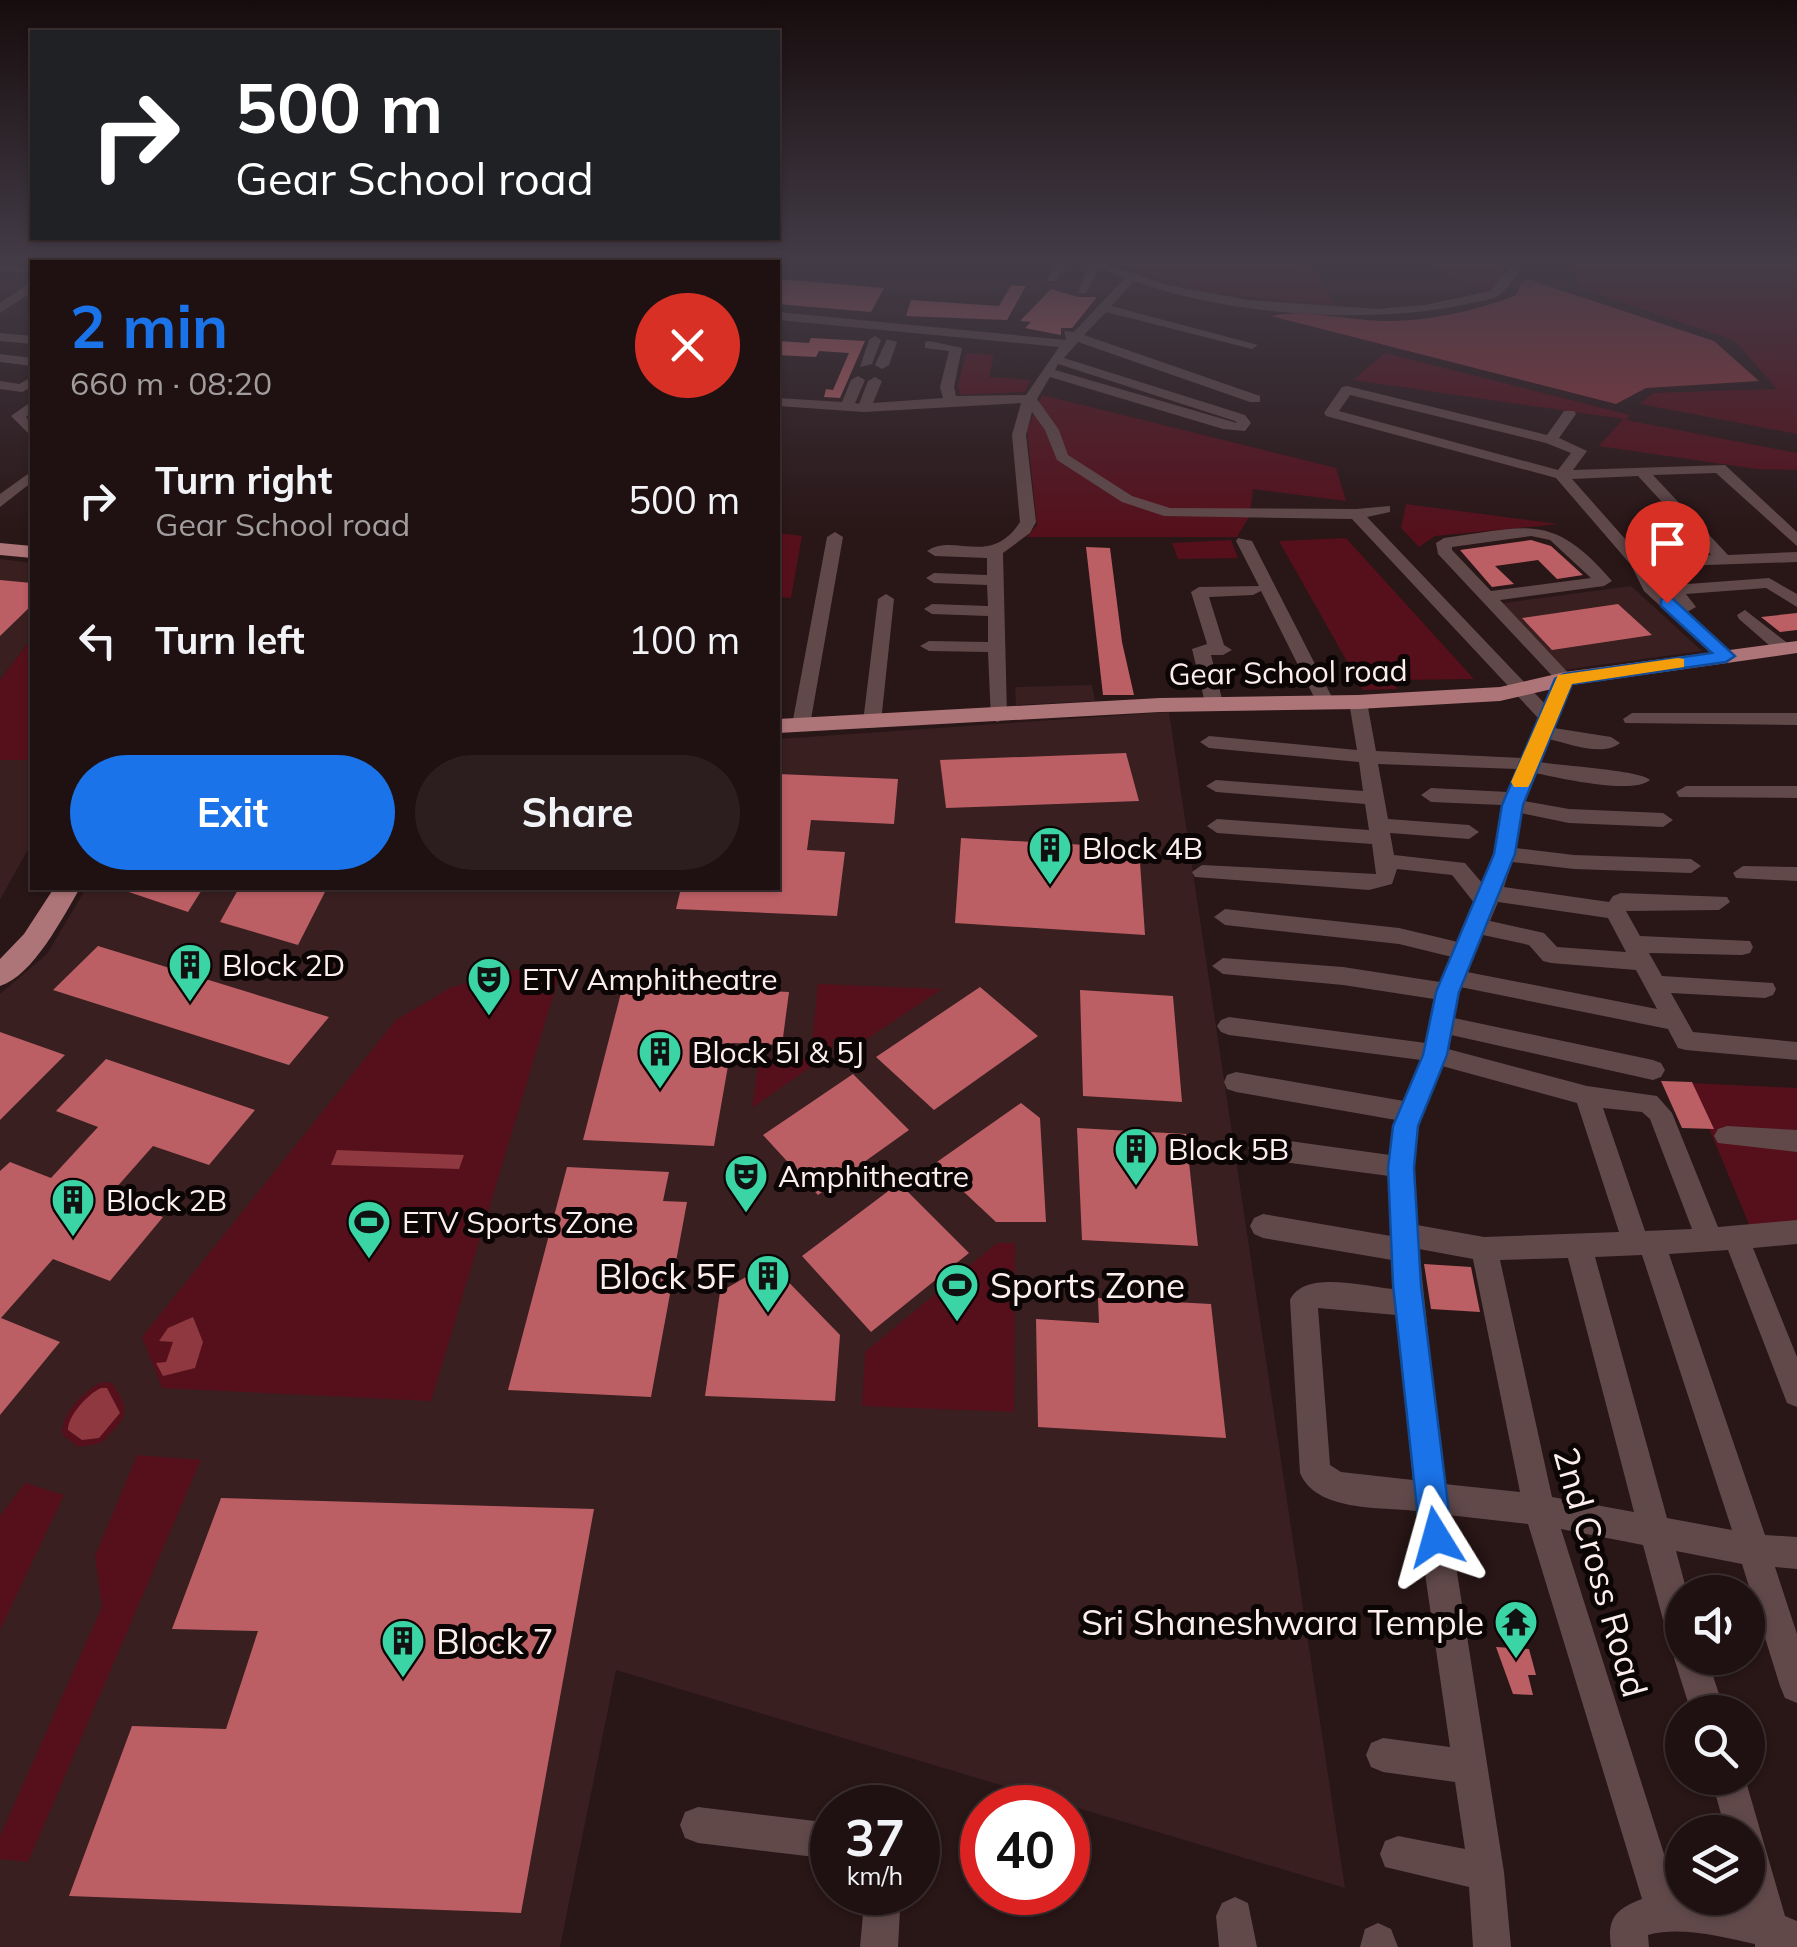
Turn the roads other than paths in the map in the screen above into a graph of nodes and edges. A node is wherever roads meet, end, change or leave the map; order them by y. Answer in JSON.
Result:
{"nodes":[{"id":1,"x":870,"y":352,"type":"edge"},
{"id":2,"x":887,"y":352,"type":"edge"},
{"id":3,"x":955,"y":352,"type":"edge"},
{"id":4,"x":1062,"y":352,"type":"edge"},
{"id":5,"x":1157,"y":352,"type":"edge"},
{"id":6,"x":0,"y":358,"type":"edge"},
{"id":7,"x":30,"y":362,"type":"edge"},
{"id":8,"x":864,"y":364,"type":"dead end"},
{"id":9,"x":882,"y":365,"type":"dead end"},
{"id":10,"x":1051,"y":366,"type":"junction"},
{"id":11,"x":858,"y":380,"type":"dead end"},
{"id":12,"x":875,"y":381,"type":"dead end"},
{"id":13,"x":30,"y":382,"type":"edge"},
{"id":14,"x":0,"y":385,"type":"edge"},
{"id":15,"x":0,"y":394,"type":"edge"},
{"id":16,"x":1030,"y":398,"type":"junction"},
{"id":17,"x":1256,"y":399,"type":"dead end"},
{"id":18,"x":780,"y":402,"type":"edge"},
{"id":19,"x":956,"y":402,"type":"junction"},
{"id":20,"x":0,"y":406,"type":"edge"},
{"id":21,"x":30,"y":407,"type":"edge"},
{"id":22,"x":846,"y":408,"type":"junction"},
{"id":23,"x":864,"y":408,"type":"junction"},
{"id":24,"x":1569,"y":414,"type":"dead end"},
{"id":25,"x":11,"y":421,"type":"dead end"},
{"id":26,"x":30,"y":431,"type":"edge"},
{"id":27,"x":30,"y":433,"type":"edge"},
{"id":28,"x":1552,"y":440,"type":"junction"},
{"id":29,"x":1575,"y":462,"type":"junction"},
{"id":30,"x":1641,"y":470,"type":"junction"},
{"id":31,"x":1594,"y":472,"type":"junction"},
{"id":32,"x":1561,"y":475,"type":"junction"},
{"id":33,"x":30,"y":477,"type":"edge"},
{"id":34,"x":0,"y":502,"type":"edge"},
{"id":35,"x":1385,"y":509,"type":"dead end"},
{"id":36,"x":1356,"y":514,"type":"junction"},
{"id":37,"x":1547,"y":529,"type":"dead end"},
{"id":38,"x":835,"y":537,"type":"dead end"},
{"id":39,"x":1244,"y":541,"type":"dead end"},
{"id":40,"x":1797,"y":541,"type":"edge"},
{"id":41,"x":1433,"y":544,"type":"dead end"},
{"id":42,"x":0,"y":549,"type":"edge"},
{"id":43,"x":934,"y":550,"type":"dead end"},
{"id":44,"x":30,"y":552,"type":"edge"},
{"id":45,"x":995,"y":552,"type":"junction"},
{"id":46,"x":1797,"y":557,"type":"edge"},
{"id":47,"x":1723,"y":559,"type":"junction"},
{"id":48,"x":1638,"y":563,"type":"junction"},
{"id":49,"x":1588,"y":566,"type":"junction"},
{"id":50,"x":1464,"y":576,"type":"junction"},
{"id":51,"x":934,"y":578,"type":"dead end"},
{"id":52,"x":996,"y":580,"type":"junction"},
{"id":53,"x":1253,"y":590,"type":"dead end"},
{"id":54,"x":1485,"y":598,"type":"junction"},
{"id":55,"x":886,"y":599,"type":"dead end"},
{"id":56,"x":1797,"y":602,"type":"edge"},
{"id":57,"x":932,"y":609,"type":"dead end"},
{"id":58,"x":995,"y":611,"type":"junction"},
{"id":59,"x":1745,"y":616,"type":"dead end"},
{"id":60,"x":929,"y":646,"type":"dead end"},
{"id":61,"x":995,"y":646,"type":"junction"},
{"id":62,"x":1791,"y":648,"type":"edge"},
{"id":63,"x":1735,"y":655,"type":"junction"},
{"id":64,"x":1564,"y":679,"type":"junction"},
{"id":65,"x":1519,"y":690,"type":"junction"},
{"id":66,"x":1358,"y":702,"type":"junction"},
{"id":67,"x":1214,"y":703,"type":"junction"},
{"id":68,"x":1326,"y":703,"type":"junction"},
{"id":69,"x":998,"y":716,"type":"junction"},
{"id":70,"x":1632,"y":719,"type":"dead end"},
{"id":71,"x":1797,"y":719,"type":"edge"},
{"id":72,"x":872,"y":722,"type":"junction"},
{"id":73,"x":802,"y":725,"type":"junction"},
{"id":74,"x":1546,"y":725,"type":"junction"},
{"id":75,"x":780,"y":726,"type":"edge"},
{"id":76,"x":1209,"y":742,"type":"dead end"},
{"id":77,"x":1611,"y":743,"type":"dead end"},
{"id":78,"x":1366,"y":757,"type":"junction"},
{"id":79,"x":1526,"y":766,"type":"junction"},
{"id":80,"x":1640,"y":780,"type":"dead end"},
{"id":81,"x":1216,"y":786,"type":"dead end"},
{"id":82,"x":1686,"y":792,"type":"dead end"},
{"id":83,"x":1797,"y":792,"type":"edge"},
{"id":84,"x":1431,"y":795,"type":"dead end"},
{"id":85,"x":1372,"y":798,"type":"junction"},
{"id":86,"x":1514,"y":802,"type":"junction"},
{"id":87,"x":1663,"y":820,"type":"dead end"},
{"id":88,"x":1217,"y":826,"type":"dead end"},
{"id":89,"x":1377,"y":832,"type":"junction"},
{"id":90,"x":1469,"y":832,"type":"dead end"},
{"id":91,"x":1504,"y":854,"type":"junction"},
{"id":92,"x":1384,"y":862,"type":"junction"},
{"id":93,"x":1692,"y":866,"type":"dead end"},
{"id":94,"x":1202,"y":872,"type":"dead end"},
{"id":95,"x":1742,"y":874,"type":"dead end"},
{"id":96,"x":1797,"y":874,"type":"edge"},
{"id":97,"x":47,"y":890,"type":"edge"},
{"id":98,"x":66,"y":890,"type":"edge"},
{"id":99,"x":1719,"y":902,"type":"dead end"},
{"id":100,"x":1615,"y":911,"type":"junction"},
{"id":101,"x":1225,"y":917,"type":"dead end"},
{"id":102,"x":1469,"y":940,"type":"junction"},
{"id":103,"x":1742,"y":947,"type":"dead end"},
{"id":104,"x":1639,"y":953,"type":"junction"},
{"id":105,"x":0,"y":956,"type":"edge"},
{"id":106,"x":1223,"y":966,"type":"dead end"},
{"id":107,"x":0,"y":976,"type":"edge"},
{"id":108,"x":1657,"y":984,"type":"junction"},
{"id":109,"x":1765,"y":989,"type":"dead end"},
{"id":110,"x":1672,"y":1021,"type":"junction"},
{"id":111,"x":1441,"y":1024,"type":"junction"},
{"id":112,"x":1229,"y":1026,"type":"dead end"},
{"id":113,"x":1797,"y":1051,"type":"edge"},
{"id":114,"x":1435,"y":1055,"type":"junction"},
{"id":115,"x":1653,"y":1070,"type":"dead end"},
{"id":116,"x":1236,"y":1082,"type":"dead end"},
{"id":117,"x":1587,"y":1096,"type":"junction"},
{"id":118,"x":1410,"y":1112,"type":"junction"},
{"id":119,"x":1727,"y":1136,"type":"dead end"},
{"id":120,"x":1797,"y":1140,"type":"edge"},
{"id":121,"x":1261,"y":1148,"type":"dead end"},
{"id":122,"x":1401,"y":1168,"type":"junction"},
{"id":123,"x":1263,"y":1226,"type":"dead end"},
{"id":124,"x":1797,"y":1232,"type":"edge"},
{"id":125,"x":1723,"y":1238,"type":"junction"},
{"id":126,"x":1404,"y":1242,"type":"junction"},
{"id":127,"x":1644,"y":1242,"type":"junction"},
{"id":128,"x":1578,"y":1246,"type":"junction"},
{"id":129,"x":1484,"y":1249,"type":"junction"},
{"id":130,"x":1410,"y":1303,"type":"junction"},
{"id":131,"x":1797,"y":1393,"type":"edge"},
{"id":132,"x":1430,"y":1499,"type":"junction"},
{"id":133,"x":1539,"y":1510,"type":"junction"},
{"id":134,"x":1652,"y":1531,"type":"junction"},
{"id":135,"x":1752,"y":1550,"type":"junction"},
{"id":136,"x":1797,"y":1554,"type":"edge"},
{"id":137,"x":1665,"y":1575,"type":"edge"},
{"id":138,"x":1797,"y":1686,"type":"edge"},
{"id":139,"x":1383,"y":1754,"type":"dead end"},
{"id":140,"x":1471,"y":1768,"type":"junction"},
{"id":141,"x":698,"y":1825,"type":"dead end"},
{"id":142,"x":810,"y":1838,"type":"edge"},
{"id":143,"x":1398,"y":1854,"type":"dead end"},
{"id":144,"x":1486,"y":1872,"type":"junction"},
{"id":145,"x":1765,"y":1894,"type":"edge"},
{"id":146,"x":1664,"y":1912,"type":"junction"},
{"id":147,"x":881,"y":1915,"type":"edge"},
{"id":148,"x":1780,"y":1938,"type":"edge"},
{"id":149,"x":879,"y":1947,"type":"edge"},
{"id":150,"x":1492,"y":1947,"type":"edge"},
{"id":151,"x":1630,"y":1947,"type":"edge"}],
"edges":[{"from":1,"to":8,"type":"street"},
{"from":2,"to":9,"type":"street"},
{"from":3,"to":19,"type":"street"},
{"from":4,"to":10,"type":"street"},
{"from":5,"to":17,"type":"street"},
{"from":6,"to":7,"type":"street"},
{"from":10,"to":10,"type":"street"},
{"from":10,"to":16,"type":"street"},
{"from":11,"to":22,"type":"street"},
{"from":12,"to":23,"type":"street"},
{"from":13,"to":14,"type":"street"},
{"from":15,"to":20,"type":"street"},
{"from":16,"to":19,"type":"street"},
{"from":16,"to":36,"type":"street"},
{"from":16,"to":45,"type":"street"},
{"from":18,"to":22,"type":"street"},
{"from":19,"to":23,"type":"street"},
{"from":21,"to":26,"type":"street"},
{"from":22,"to":23,"type":"street"},
{"from":24,"to":28,"type":"street"},
{"from":25,"to":27,"type":"street"},
{"from":28,"to":29,"type":"street"},
{"from":28,"to":32,"type":"street"},
{"from":29,"to":31,"type":"street"},
{"from":29,"to":32,"type":"street"},
{"from":30,"to":31,"type":"street"},
{"from":30,"to":40,"type":"street"},
{"from":30,"to":47,"type":"street"},
{"from":31,"to":32,"type":"street"},
{"from":32,"to":48,"type":"street"},
{"from":33,"to":34,"type":"street"},
{"from":35,"to":36,"type":"street"},
{"from":36,"to":65,"type":"street"},
{"from":37,"to":49,"type":"street"},
{"from":38,"to":73,"type":"street"},
{"from":39,"to":68,"type":"street"},
{"from":41,"to":50,"type":"street"},
{"from":42,"to":44,"type":"main road"},
{"from":43,"to":45,"type":"street"},
{"from":45,"to":52,"type":"street"},
{"from":46,"to":47,"type":"street"},
{"from":47,"to":48,"type":"street"},
{"from":48,"to":63,"type":"street"},
{"from":49,"to":50,"type":"street"},
{"from":49,"to":54,"type":"street"},
{"from":50,"to":54,"type":"street"},
{"from":51,"to":52,"type":"street"},
{"from":52,"to":58,"type":"street"},
{"from":53,"to":67,"type":"street"},
{"from":54,"to":64,"type":"street"},
{"from":55,"to":72,"type":"street"},
{"from":56,"to":63,"type":"street"},
{"from":57,"to":58,"type":"street"},
{"from":58,"to":61,"type":"street"},
{"from":59,"to":62,"type":"street"},
{"from":60,"to":61,"type":"street"},
{"from":61,"to":69,"type":"street"},
{"from":62,"to":63,"type":"main road","name":"Gear School road"},
{"from":63,"to":64,"type":"main road","name":"Gear School road"},
{"from":64,"to":65,"type":"main road","name":"Gear School road"},
{"from":64,"to":74,"type":"street"},
{"from":65,"to":66,"type":"main road","name":"Gear School road"},
{"from":65,"to":74,"type":"street"},
{"from":66,"to":68,"type":"main road","name":"Gear School road"},
{"from":66,"to":78,"type":"street"},
{"from":67,"to":68,"type":"main road","name":"Gear School road"},
{"from":67,"to":69,"type":"main road","name":"Gear School road"},
{"from":69,"to":72,"type":"main road","name":"Gear School road"},
{"from":70,"to":71,"type":"street"},
{"from":72,"to":73,"type":"main road","name":"Gear School road"},
{"from":73,"to":75,"type":"main road","name":"Gear School road"},
{"from":74,"to":77,"type":"street"},
{"from":74,"to":79,"type":"street"},
{"from":76,"to":78,"type":"street"},
{"from":78,"to":79,"type":"street"},
{"from":78,"to":85,"type":"street"},
{"from":79,"to":80,"type":"street"},
{"from":79,"to":86,"type":"street"},
{"from":81,"to":85,"type":"street"},
{"from":82,"to":83,"type":"street"},
{"from":84,"to":86,"type":"street"},
{"from":85,"to":89,"type":"street"},
{"from":86,"to":87,"type":"street"},
{"from":86,"to":91,"type":"street"},
{"from":88,"to":89,"type":"street"},
{"from":89,"to":90,"type":"street"},
{"from":89,"to":92,"type":"street"},
{"from":91,"to":93,"type":"street"},
{"from":91,"to":102,"type":"street"},
{"from":92,"to":94,"type":"street"},
{"from":92,"to":102,"type":"street"},
{"from":95,"to":96,"type":"street"},
{"from":97,"to":105,"type":"main road"},
{"from":98,"to":107,"type":"main road"},
{"from":99,"to":100,"type":"street"},
{"from":100,"to":102,"type":"street"},
{"from":100,"to":104,"type":"street"},
{"from":101,"to":102,"type":"street"},
{"from":102,"to":104,"type":"street"},
{"from":102,"to":106,"type":"street"},
{"from":102,"to":110,"type":"street"},
{"from":102,"to":111,"type":"street"},
{"from":103,"to":104,"type":"street"},
{"from":104,"to":108,"type":"street"},
{"from":108,"to":109,"type":"street"},
{"from":108,"to":110,"type":"street"},
{"from":110,"to":113,"type":"street"},
{"from":111,"to":114,"type":"street"},
{"from":111,"to":115,"type":"street"},
{"from":112,"to":114,"type":"street"},
{"from":114,"to":117,"type":"street"},
{"from":114,"to":118,"type":"street"},
{"from":116,"to":118,"type":"street"},
{"from":117,"to":125,"type":"street"},
{"from":117,"to":127,"type":"street"},
{"from":118,"to":122,"type":"street"},
{"from":119,"to":120,"type":"street"},
{"from":121,"to":122,"type":"street"},
{"from":122,"to":126,"type":"street"},
{"from":123,"to":126,"type":"street"},
{"from":124,"to":125,"type":"street"},
{"from":125,"to":127,"type":"street"},
{"from":125,"to":131,"type":"street"},
{"from":126,"to":129,"type":"street"},
{"from":126,"to":130,"type":"street"},
{"from":127,"to":128,"type":"street"},
{"from":127,"to":135,"type":"street"},
{"from":128,"to":129,"type":"street"},
{"from":128,"to":134,"type":"street"},
{"from":129,"to":133,"type":"street","name":"2nd Cross Road"},
{"from":130,"to":132,"type":"street"},
{"from":130,"to":132,"type":"street"},
{"from":132,"to":133,"type":"street"},
{"from":132,"to":140,"type":"street"},
{"from":133,"to":134,"type":"street"},
{"from":133,"to":146,"type":"street","name":"2nd Cross Road"},
{"from":134,"to":135,"type":"street"},
{"from":134,"to":137,"type":"street"},
{"from":135,"to":136,"type":"street"},
{"from":135,"to":138,"type":"street"},
{"from":139,"to":140,"type":"street"},
{"from":140,"to":144,"type":"street"},
{"from":141,"to":142,"type":"street"},
{"from":143,"to":144,"type":"street"},
{"from":144,"to":150,"type":"street"},
{"from":145,"to":148,"type":"street"},
{"from":146,"to":148,"type":"street"},
{"from":146,"to":151,"type":"street"},
{"from":147,"to":149,"type":"street"}]}
